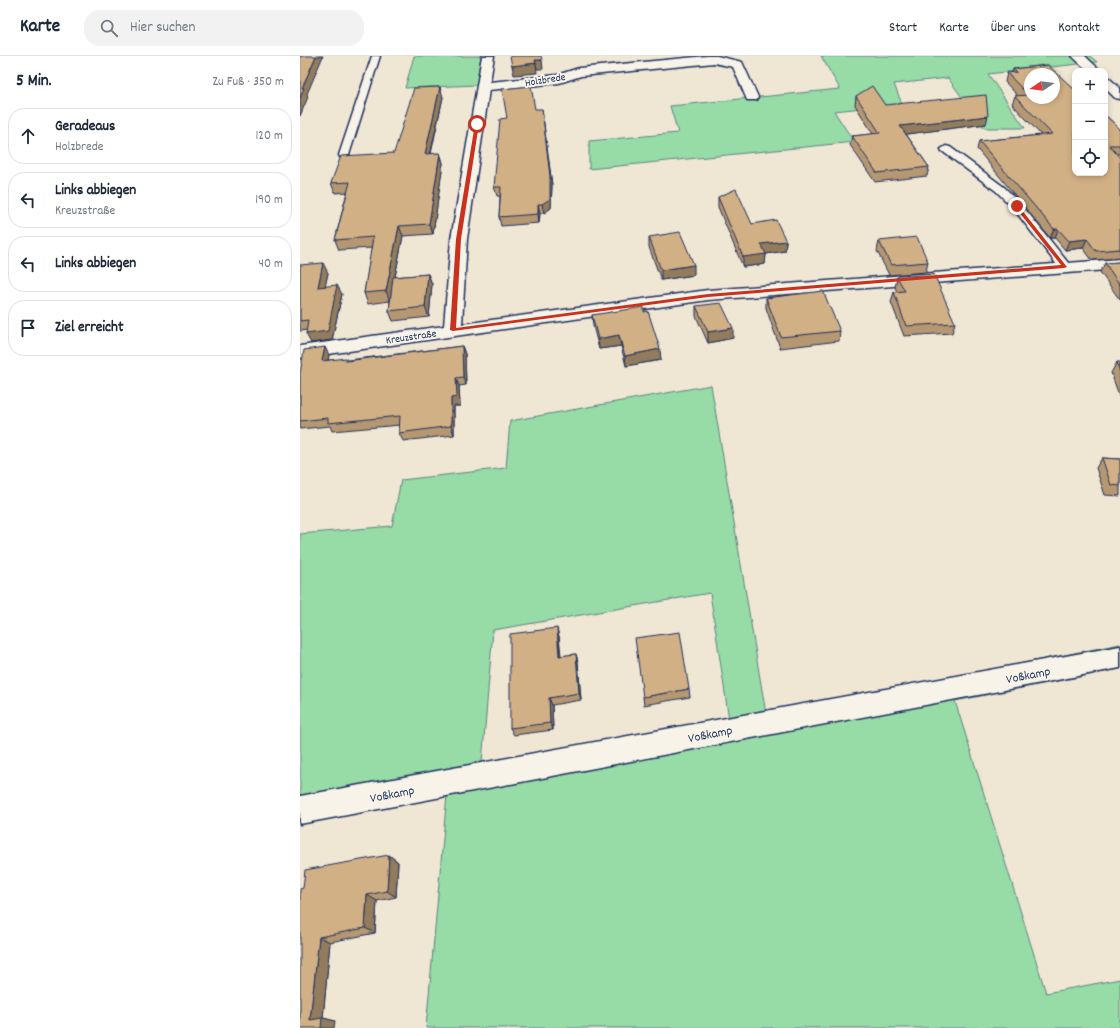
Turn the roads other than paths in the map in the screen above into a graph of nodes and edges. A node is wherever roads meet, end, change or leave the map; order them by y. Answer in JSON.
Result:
{"nodes":[{"id":1,"x":376,"y":56,"type":"edge"},
{"id":2,"x":488,"y":56,"type":"edge"},
{"id":3,"x":1078,"y":56,"type":"edge"},
{"id":4,"x":1092,"y":68,"type":"edge"},
{"id":5,"x":1108,"y":84,"type":"edge"},
{"id":6,"x":484,"y":86,"type":"junction"},
{"id":7,"x":1120,"y":96,"type":"edge"},
{"id":8,"x":752,"y":97,"type":"dead end"},
{"id":9,"x":946,"y":149,"type":"dead end"},
{"id":10,"x":344,"y":155,"type":"edge"},
{"id":11,"x":1120,"y":264,"type":"edge"},
{"id":12,"x":1064,"y":267,"type":"junction"},
{"id":13,"x":453,"y":330,"type":"junction"},
{"id":14,"x":300,"y":352,"type":"edge"},
{"id":15,"x":1120,"y":657,"type":"edge"},
{"id":16,"x":300,"y":810,"type":"edge"}],
"edges":[{"from":1,"to":10,"type":"lane"},
{"from":2,"to":6,"type":"street"},
{"from":3,"to":4,"type":"street"},
{"from":5,"to":7,"type":"street"},
{"from":6,"to":8,"type":"street","name":"Holzbrede"},
{"from":6,"to":13,"type":"street"},
{"from":9,"to":12,"type":"lane"},
{"from":11,"to":12,"type":"street","name":"Kreuzstraße"},
{"from":12,"to":13,"type":"street","name":"Kreuzstraße"},
{"from":13,"to":14,"type":"street","name":"Kreuzstraße"},
{"from":15,"to":16,"type":"street","name":"Voßkamp"}]}
